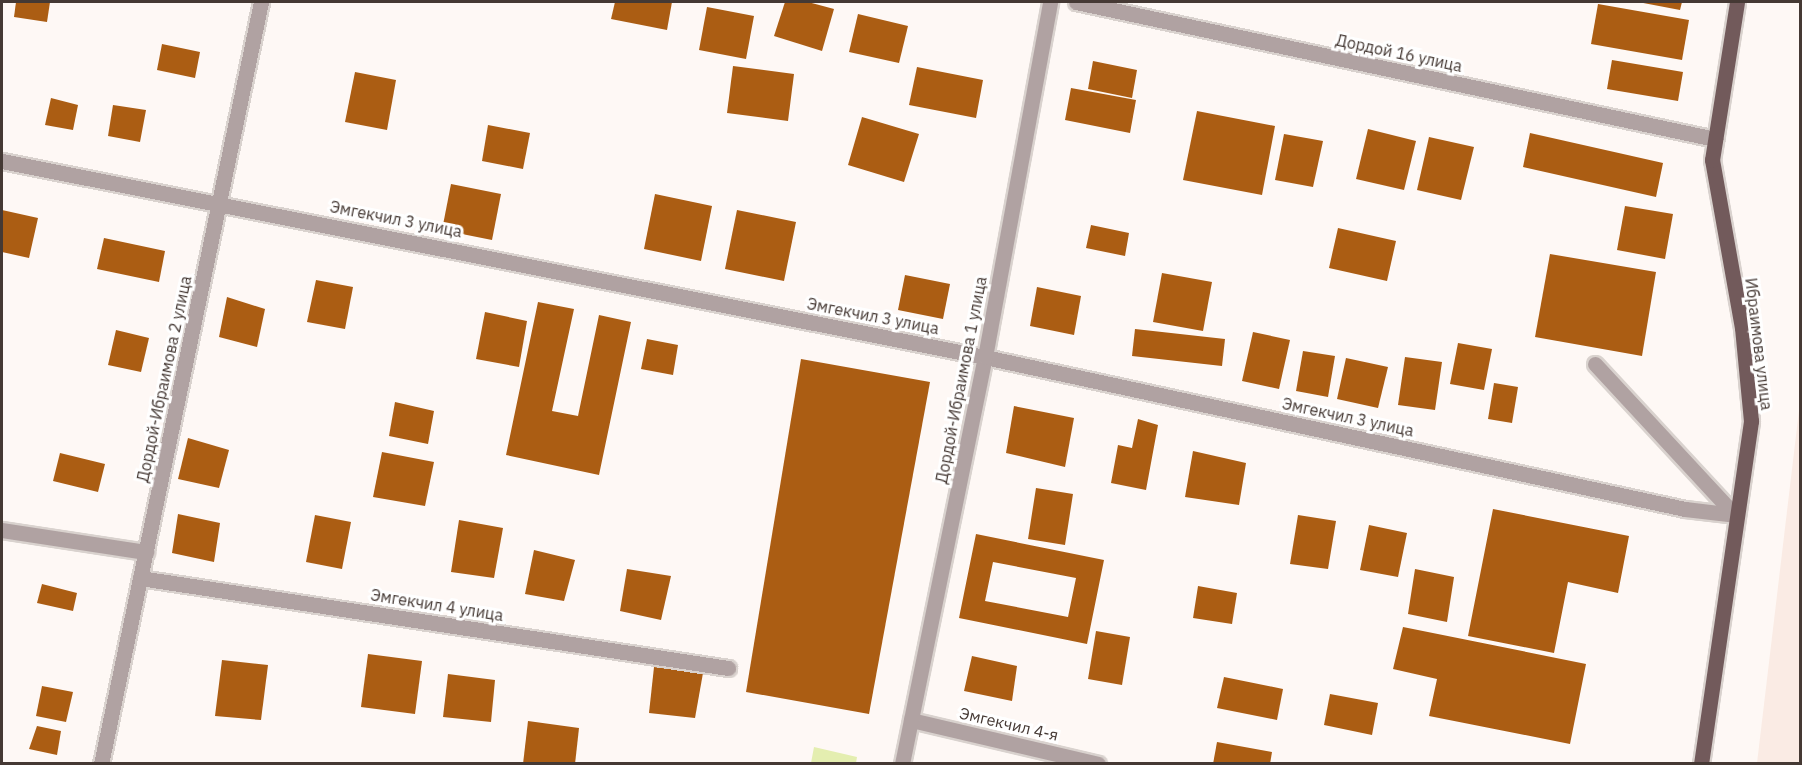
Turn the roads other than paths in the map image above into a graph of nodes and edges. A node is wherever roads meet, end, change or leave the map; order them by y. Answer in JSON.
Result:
{"nodes":[{"id":1,"x":261,"y":2,"type":"edge"},
{"id":2,"x":1050,"y":2,"type":"edge"},
{"id":3,"x":1076,"y":2,"type":"edge"},
{"id":4,"x":1737,"y":2,"type":"edge"},
{"id":5,"x":1715,"y":139,"type":"junction"},
{"id":6,"x":2,"y":161,"type":"edge"},
{"id":7,"x":219,"y":202,"type":"junction"},
{"id":8,"x":985,"y":357,"type":"junction"},
{"id":9,"x":1595,"y":364,"type":"dead end"},
{"id":10,"x":1735,"y":515,"type":"junction"},
{"id":11,"x":2,"y":530,"type":"edge"},
{"id":12,"x":146,"y":552,"type":"junction"},
{"id":13,"x":140,"y":578,"type":"junction"},
{"id":14,"x":728,"y":668,"type":"dead end"},
{"id":15,"x":911,"y":720,"type":"junction"},
{"id":16,"x":102,"y":764,"type":"edge"},
{"id":17,"x":902,"y":764,"type":"edge"},
{"id":18,"x":1098,"y":764,"type":"edge"},
{"id":19,"x":1701,"y":764,"type":"edge"}],
"edges":[{"from":1,"to":7,"type":"street","name":"Дордой-Ибраимова 2 улица"},
{"from":2,"to":8,"type":"street","name":"Дордой-Ибраимова 1 улица"},
{"from":3,"to":5,"type":"street","name":"Дордой 16 улица"},
{"from":4,"to":5,"type":"main road","name":"Ибраимова улица"},
{"from":5,"to":10,"type":"main road","name":"Ибраимова улица"},
{"from":6,"to":7,"type":"street","name":"Эмгекчил 3 улица"},
{"from":7,"to":8,"type":"street","name":"Эмгекчил 3 улица"},
{"from":7,"to":12,"type":"street","name":"Дордой-Ибраимова 2 улица"},
{"from":8,"to":10,"type":"street","name":"Эмгекчил 3 улица"},
{"from":8,"to":15,"type":"street","name":"Дордой-Ибраимова 1 улица"},
{"from":9,"to":10,"type":"street"},
{"from":10,"to":19,"type":"main road","name":"Ибраимова улица"},
{"from":11,"to":12,"type":"street"},
{"from":12,"to":13,"type":"street","name":"Дордой-Ибраимова 2 улица"},
{"from":13,"to":14,"type":"street","name":"Эмгекчил 4 улица"},
{"from":13,"to":16,"type":"street","name":"Дордой-Ибраимова 2 улица"},
{"from":15,"to":17,"type":"street","name":"Дордой-Ибраимова 1 улица"},
{"from":15,"to":18,"type":"street","name":"Эмгекчил 4-я"}]}
